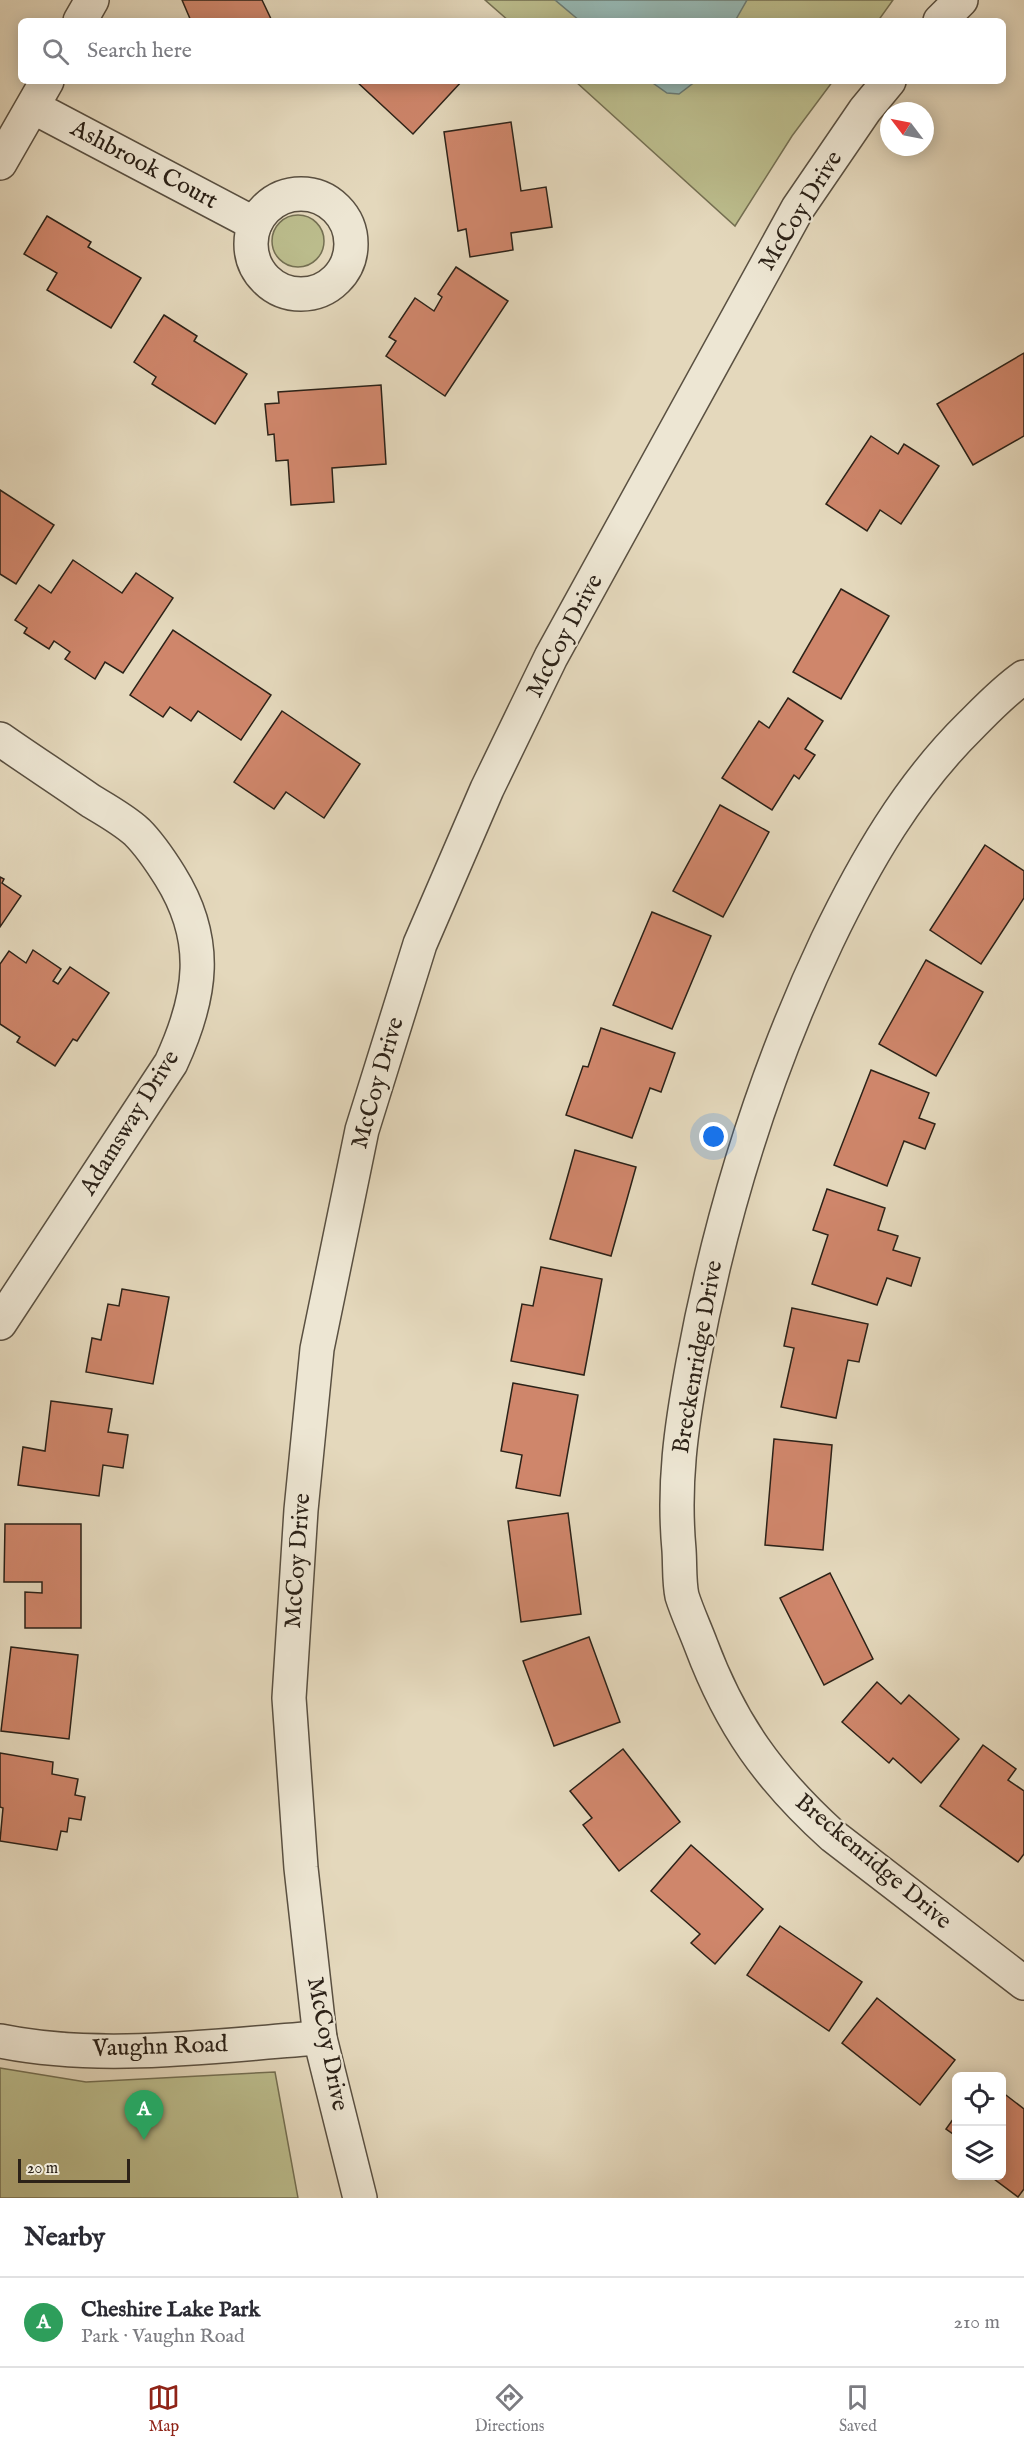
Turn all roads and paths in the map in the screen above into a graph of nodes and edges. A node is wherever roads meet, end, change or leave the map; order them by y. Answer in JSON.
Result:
{"nodes":[{"id":1,"x":92,"y":0,"type":"edge"},
{"id":2,"x":961,"y":0,"type":"edge"},
{"id":3,"x":82,"y":18,"type":"edge"},
{"id":4,"x":943,"y":18,"type":"edge"},
{"id":5,"x":887,"y":84,"type":"edge"},
{"id":6,"x":40,"y":94,"type":"edge"},
{"id":7,"x":0,"y":164,"type":"edge"},
{"id":8,"x":255,"y":224,"type":"dead end"},
{"id":9,"x":1024,"y":677,"type":"edge"},
{"id":10,"x":0,"y":739,"type":"edge"},
{"id":11,"x":0,"y":1323,"type":"edge"},
{"id":12,"x":1024,"y":1983,"type":"edge"},
{"id":13,"x":320,"y":2038,"type":"junction"},
{"id":14,"x":0,"y":2041,"type":"edge"},
{"id":15,"x":360,"y":2198,"type":"edge"}],
"edges":[{"from":1,"to":3,"type":"street"},
{"from":2,"to":4,"type":"street"},
{"from":5,"to":13,"type":"street","name":"McCoy Drive"},
{"from":6,"to":7,"type":"street"},
{"from":6,"to":8,"type":"street","name":"Ashbrook Court"},
{"from":9,"to":12,"type":"street","name":"Breckenridge Drive"},
{"from":10,"to":11,"type":"street","name":"Adamsway Drive"},
{"from":13,"to":14,"type":"street","name":"Vaughn Road"},
{"from":13,"to":15,"type":"street","name":"McCoy Drive"}]}
